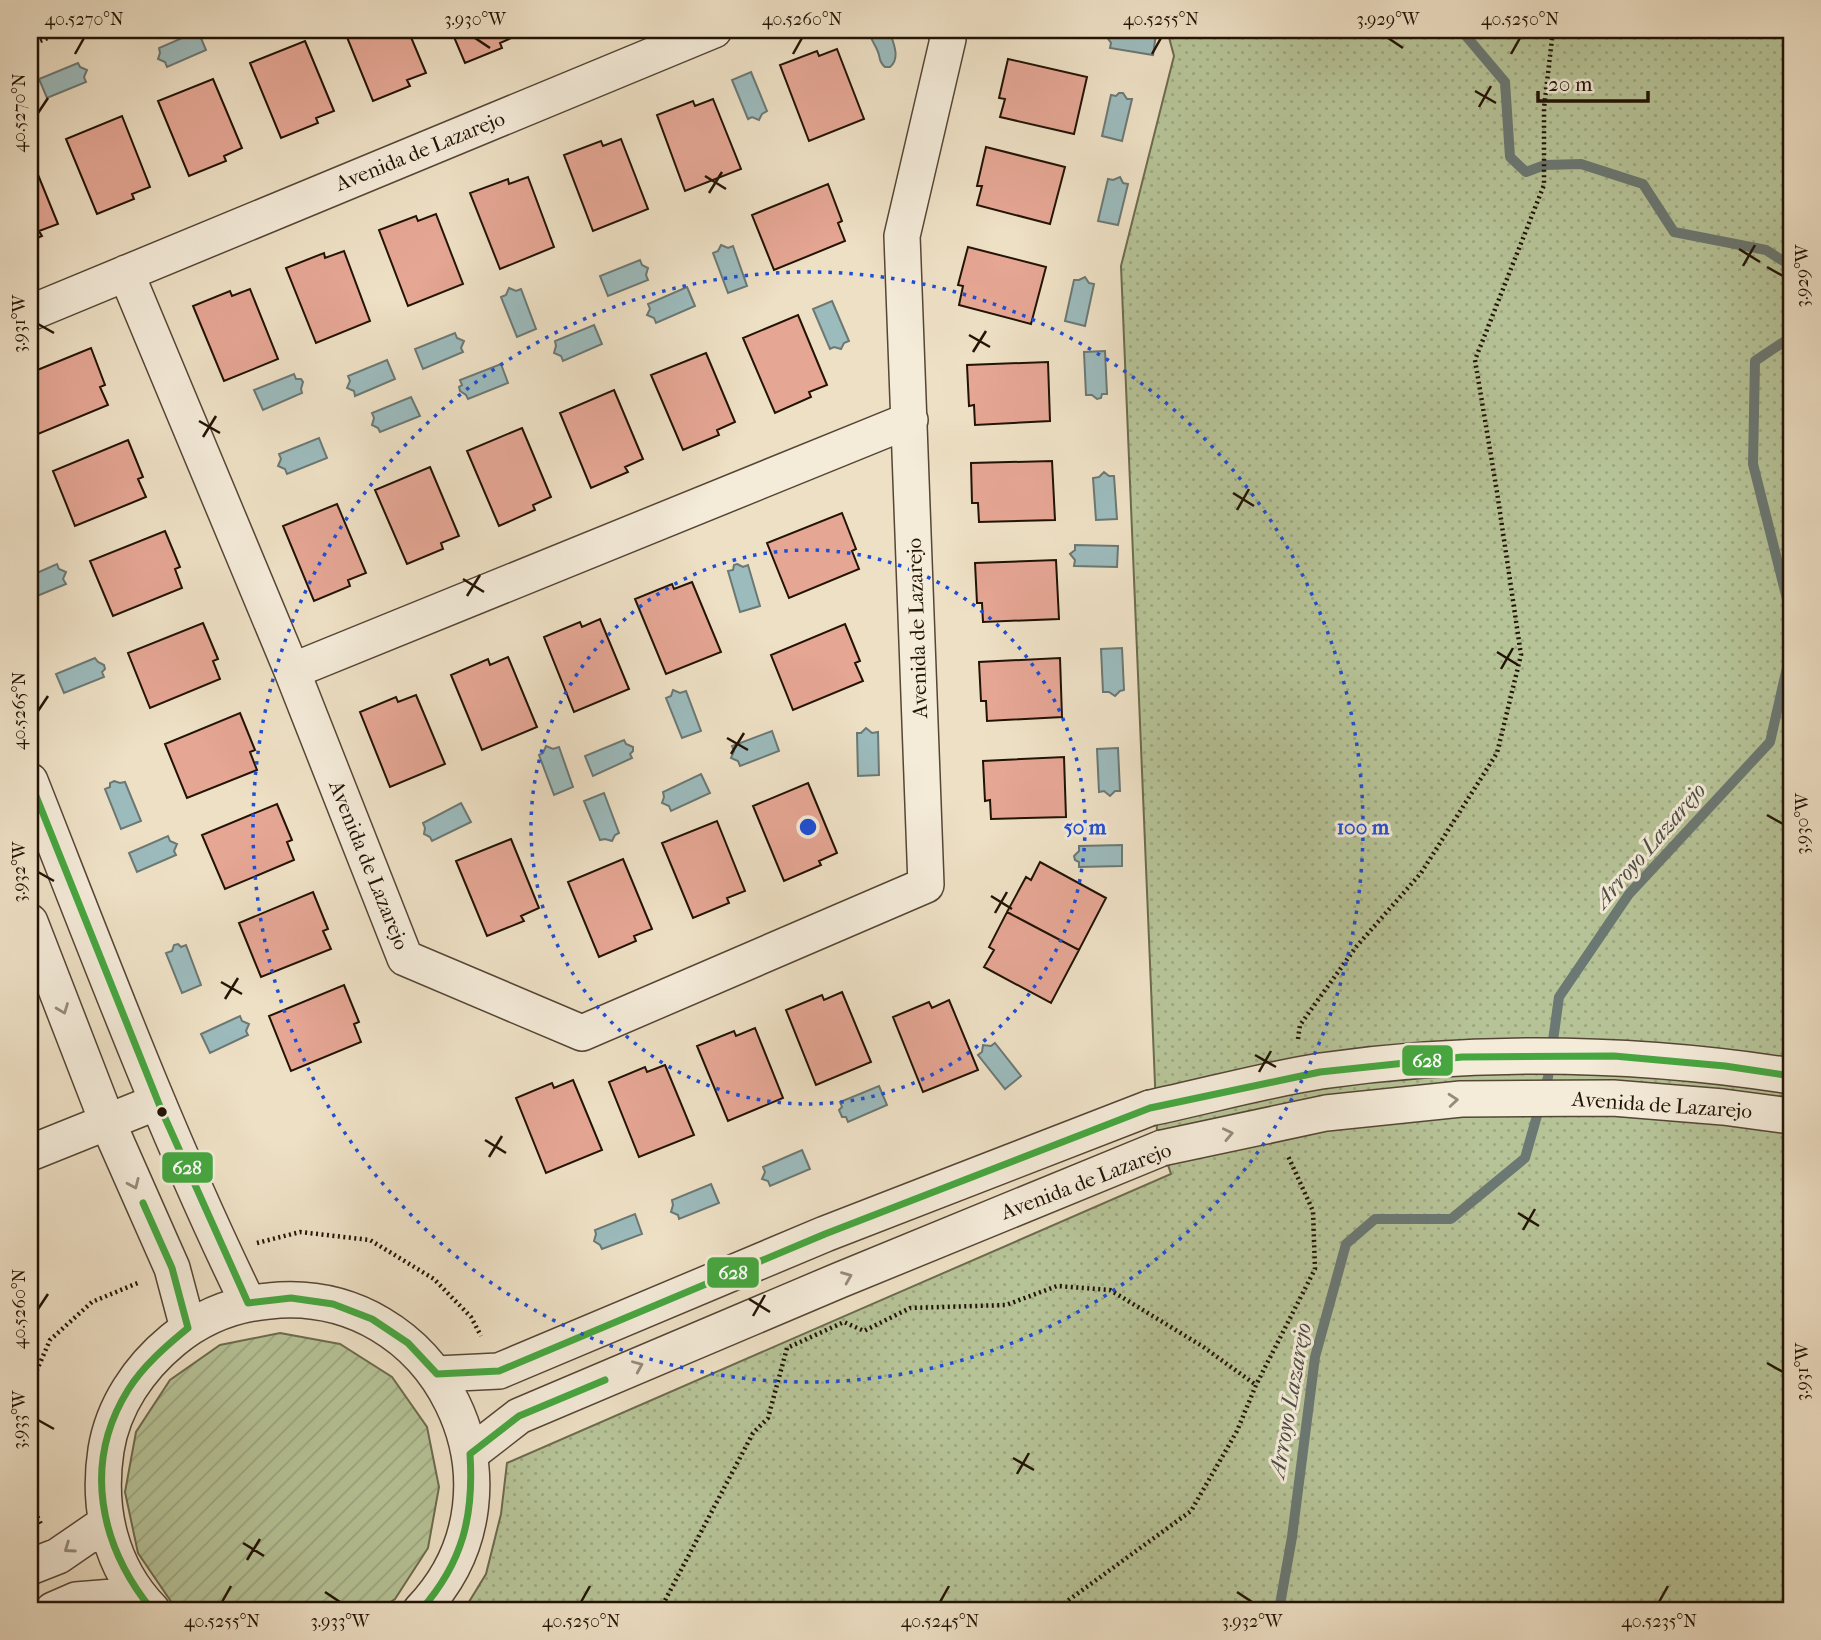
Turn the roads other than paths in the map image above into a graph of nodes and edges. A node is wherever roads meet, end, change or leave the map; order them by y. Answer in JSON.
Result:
{"nodes":[{"id":1,"x":714,"y":30,"type":"edge"},
{"id":2,"x":945,"y":30,"type":"edge"},
{"id":3,"x":126,"y":273,"type":"junction"},
{"id":4,"x":30,"y":313,"type":"edge"},
{"id":5,"x":910,"y":420,"type":"junction"},
{"id":6,"x":292,"y":671,"type":"junction"},
{"id":7,"x":30,"y":781,"type":"edge"},
{"id":8,"x":30,"y":922,"type":"edge"},
{"id":9,"x":1791,"y":1076,"type":"edge"},
{"id":10,"x":157,"y":1102,"type":"junction"},
{"id":11,"x":1791,"y":1116,"type":"edge"},
{"id":12,"x":107,"y":1121,"type":"junction"},
{"id":13,"x":30,"y":1153,"type":"edge"},
{"id":14,"x":248,"y":1303,"type":"junction"},
{"id":15,"x":188,"y":1328,"type":"junction"},
{"id":16,"x":437,"y":1374,"type":"junction"},
{"id":17,"x":470,"y":1454,"type":"junction"},
{"id":18,"x":106,"y":1523,"type":"junction"},
{"id":19,"x":30,"y":1567,"type":"edge"},
{"id":20,"x":145,"y":1603,"type":"edge"},
{"id":21,"x":53,"y":1610,"type":"edge"},
{"id":22,"x":421,"y":1610,"type":"edge"}],
"edges":[{"from":1,"to":3,"type":"street","name":"Avenida de Lazarejo"},
{"from":2,"to":5,"type":"street","name":"Avenida de Lazarejo"},
{"from":3,"to":4,"type":"street","name":"Avenida de Lazarejo"},
{"from":3,"to":6,"type":"street","name":"Avenida de Lazarejo"},
{"from":5,"to":6,"type":"street"},
{"from":5,"to":6,"type":"street","name":"Avenida de Lazarejo"},
{"from":7,"to":10,"type":"street"},
{"from":8,"to":12,"type":"street","one_way":true},
{"from":9,"to":16,"type":"street","name":"Avenida de Lazarejo","bridge":true},
{"from":10,"to":12,"type":"street"},
{"from":10,"to":14,"type":"street"},
{"from":17,"to":11,"type":"street","name":"Avenida de Lazarejo","one_way":true,"bridge":true},
{"from":12,"to":13,"type":"street"},
{"from":12,"to":15,"type":"street","one_way":true},
{"from":14,"to":15,"type":"street"},
{"from":14,"to":16,"type":"street"},
{"from":15,"to":18,"type":"street"},
{"from":16,"to":17,"type":"street"},
{"from":17,"to":22,"type":"street"},
{"from":18,"to":19,"type":"street","one_way":true},
{"from":18,"to":20,"type":"street"},
{"from":20,"to":21,"type":"street"}]}
